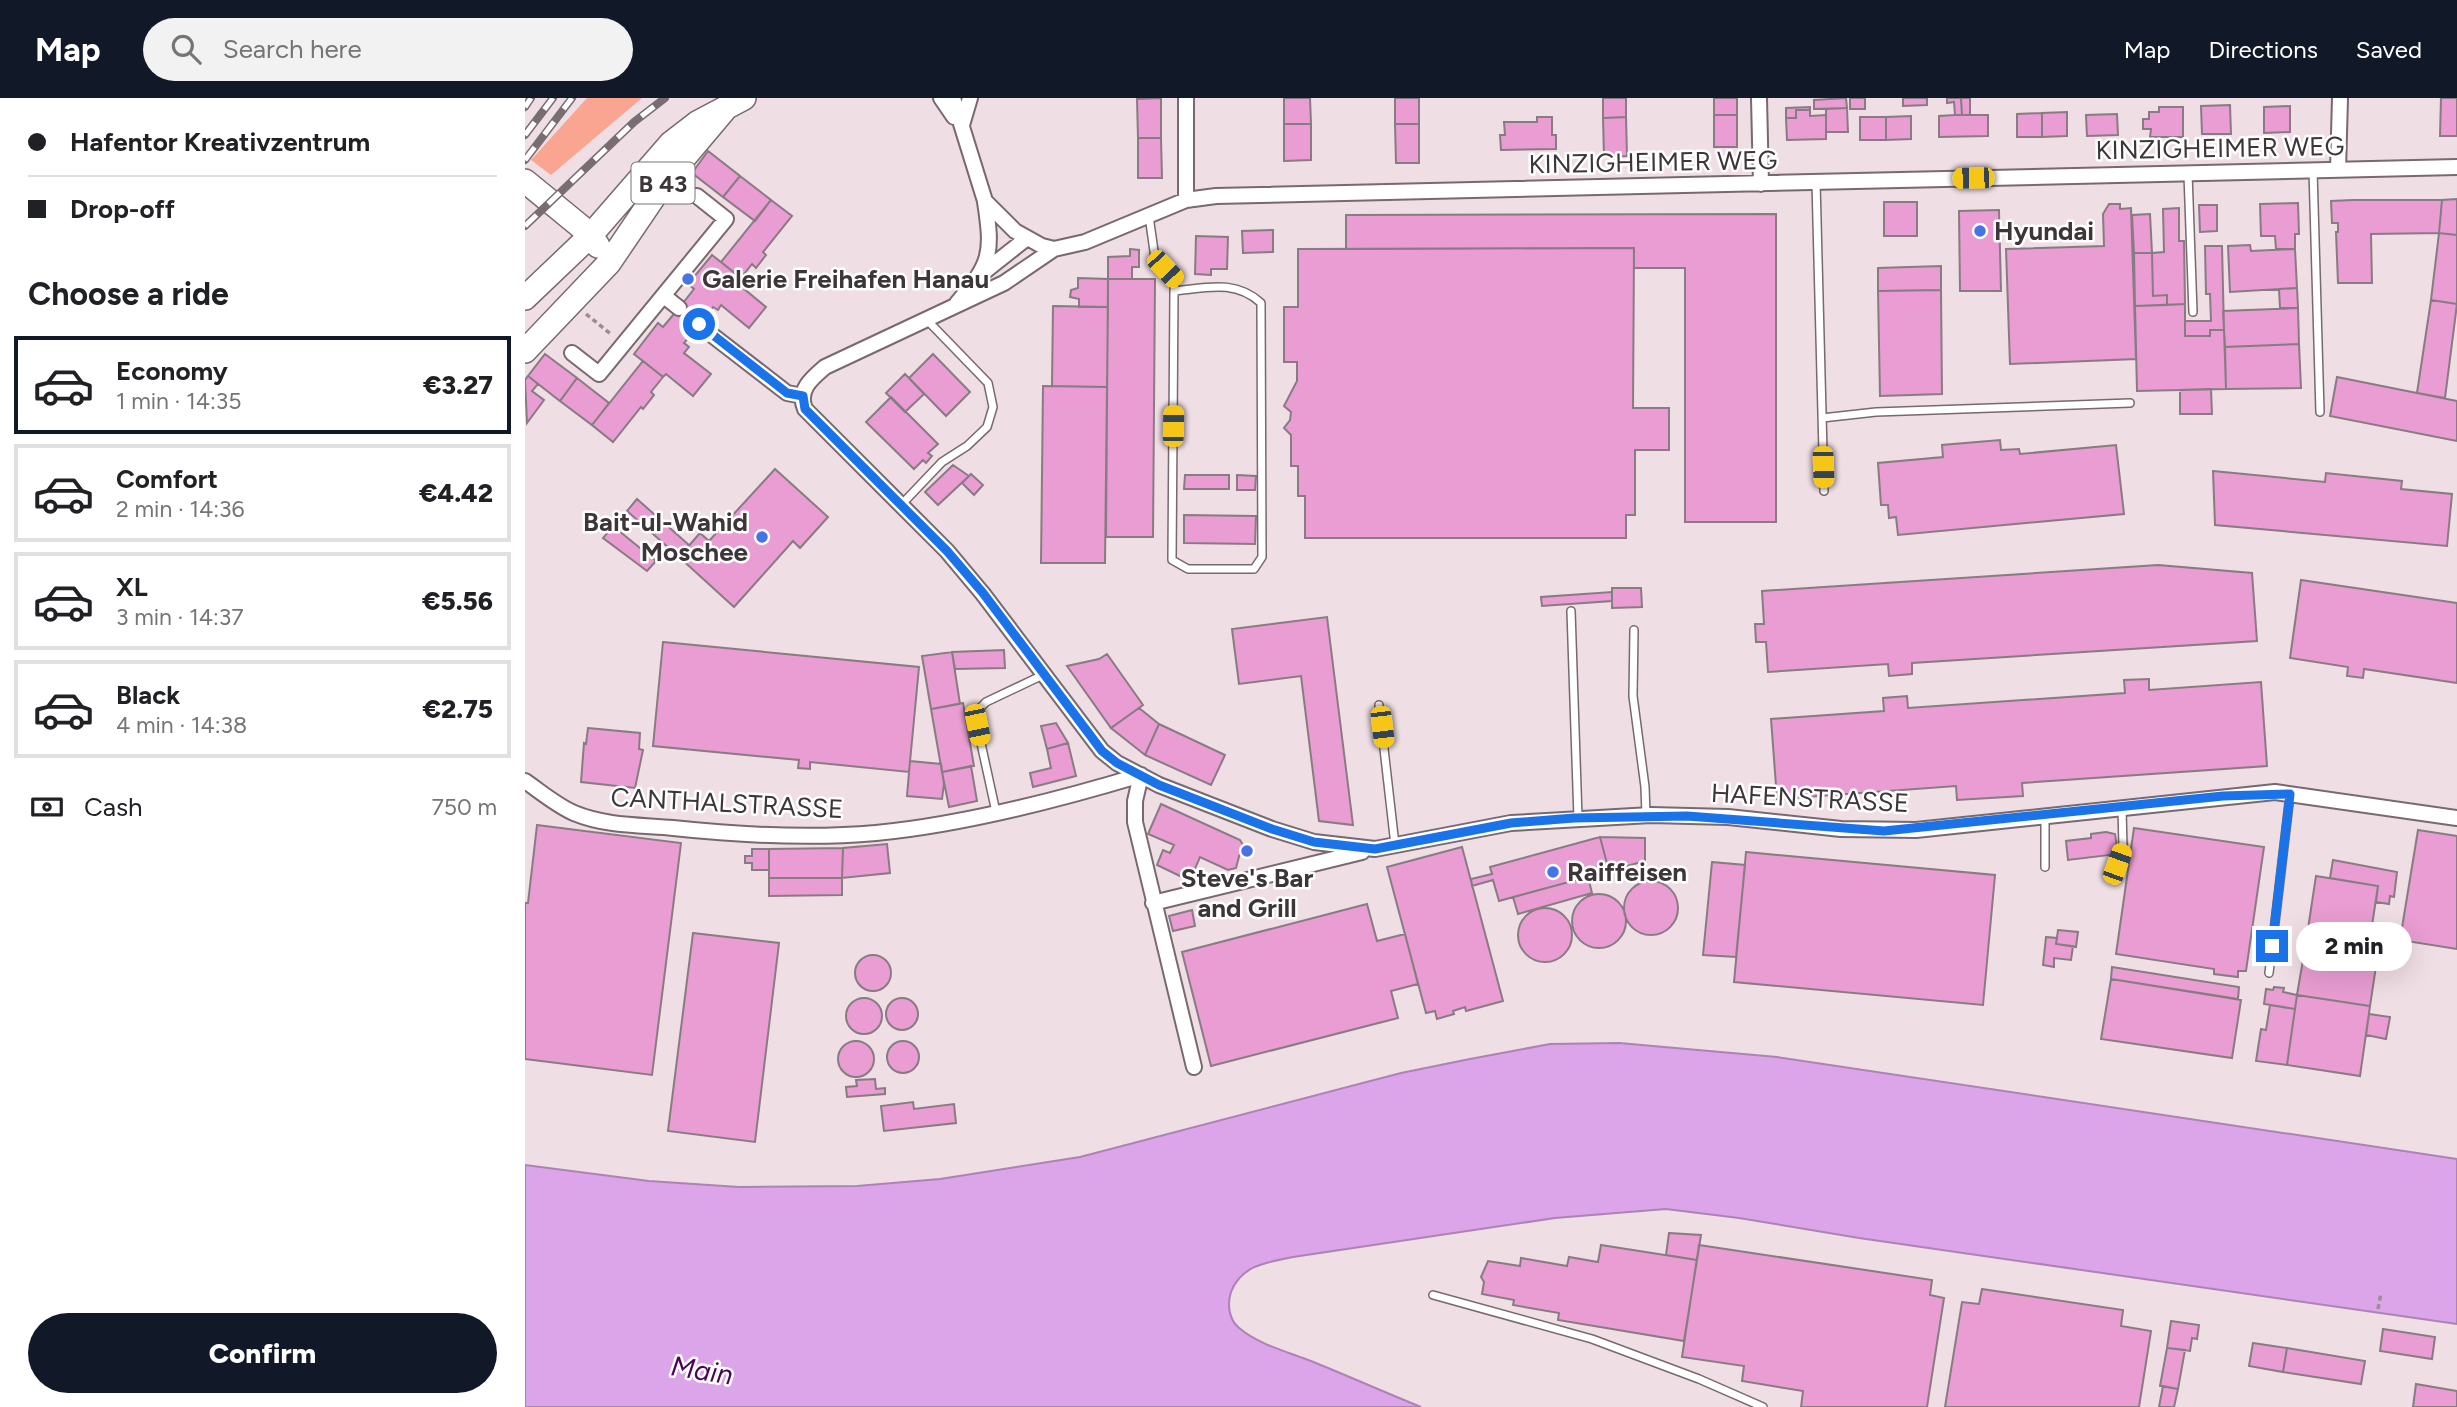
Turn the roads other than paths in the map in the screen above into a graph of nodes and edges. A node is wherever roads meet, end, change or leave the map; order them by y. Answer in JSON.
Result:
{"nodes":[{"id":1,"x":941,"y":98,"type":"edge"},
{"id":2,"x":953,"y":98,"type":"edge"},
{"id":3,"x":970,"y":98,"type":"edge"},
{"id":4,"x":1186,"y":98,"type":"edge"},
{"id":5,"x":1759,"y":98,"type":"edge"},
{"id":6,"x":2340,"y":98,"type":"edge"},
{"id":7,"x":735,"y":104,"type":"edge"},
{"id":8,"x":961,"y":127,"type":"junction"},
{"id":9,"x":2457,"y":167,"type":"edge"},
{"id":10,"x":2313,"y":170,"type":"junction"},
{"id":11,"x":2338,"y":170,"type":"junction"},
{"id":12,"x":2188,"y":174,"type":"junction"},
{"id":13,"x":525,"y":181,"type":"edge"},
{"id":14,"x":1816,"y":182,"type":"junction"},
{"id":15,"x":1761,"y":184,"type":"junction"},
{"id":16,"x":697,"y":196,"type":"dead end"},
{"id":17,"x":525,"y":200,"type":"edge"},
{"id":18,"x":1186,"y":200,"type":"junction"},
{"id":19,"x":985,"y":201,"type":"junction"},
{"id":20,"x":1149,"y":216,"type":"junction"},
{"id":21,"x":1027,"y":238,"type":"junction"},
{"id":22,"x":585,"y":241,"type":"junction"},
{"id":23,"x":1054,"y":248,"type":"junction"},
{"id":24,"x":608,"y":263,"type":"junction"},
{"id":25,"x":983,"y":272,"type":"junction"},
{"id":26,"x":1174,"y":291,"type":"junction"},
{"id":27,"x":664,"y":296,"type":"junction"},
{"id":28,"x":525,"y":298,"type":"edge"},
{"id":29,"x":953,"y":307,"type":"junction"},
{"id":30,"x":679,"y":308,"type":"tunnel mouth"},
{"id":31,"x":2193,"y":312,"type":"dead end"},
{"id":32,"x":927,"y":320,"type":"junction"},
{"id":33,"x":699,"y":324,"type":"tunnel mouth"},
{"id":34,"x":525,"y":351,"type":"edge"},
{"id":35,"x":572,"y":353,"type":"dead end"},
{"id":36,"x":803,"y":396,"type":"junction"},
{"id":37,"x":2130,"y":403,"type":"dead end"},
{"id":38,"x":2320,"y":412,"type":"dead end"},
{"id":39,"x":1822,"y":418,"type":"junction"},
{"id":40,"x":1824,"y":491,"type":"dead end"},
{"id":41,"x":902,"y":504,"type":"junction"},
{"id":42,"x":1571,"y":611,"type":"dead end"},
{"id":43,"x":1635,"y":630,"type":"dead end"},
{"id":44,"x":1045,"y":674,"type":"junction"},
{"id":45,"x":1379,"y":705,"type":"dead end"},
{"id":46,"x":1141,"y":775,"type":"junction"},
{"id":47,"x":525,"y":780,"type":"edge"},
{"id":48,"x":2290,"y":794,"type":"junction"},
{"id":49,"x":2122,"y":807,"type":"junction"},
{"id":50,"x":996,"y":812,"type":"junction"},
{"id":51,"x":1646,"y":816,"type":"junction"},
{"id":52,"x":2045,"y":816,"type":"junction"},
{"id":53,"x":1579,"y":818,"type":"junction"},
{"id":54,"x":2457,"y":818,"type":"edge"},
{"id":55,"x":1395,"y":845,"type":"junction"},
{"id":56,"x":1375,"y":849,"type":"junction"},
{"id":57,"x":2045,"y":867,"type":"dead end"},
{"id":58,"x":2112,"y":879,"type":"dead end"},
{"id":59,"x":1153,"y":903,"type":"junction"},
{"id":60,"x":2269,"y":973,"type":"dead end"},
{"id":61,"x":1194,"y":1067,"type":"dead end"},
{"id":62,"x":1433,"y":1295,"type":"dead end"},
{"id":63,"x":1763,"y":1407,"type":"edge"}],
"edges":[{"from":1,"to":8,"type":"street"},
{"from":2,"to":8,"type":"street"},
{"from":3,"to":8,"type":"street"},
{"from":4,"to":18,"type":"street"},
{"from":5,"to":15,"type":"street"},
{"from":6,"to":11,"type":"street"},
{"from":7,"to":22,"type":"main road","number":"B 43"},
{"from":7,"to":24,"type":"main road","number":"B 43"},
{"from":8,"to":19,"type":"street"},
{"from":9,"to":11,"type":"street","name":"KINZIGHEIMER WEG"},
{"from":10,"to":11,"type":"street","name":"KINZIGHEIMER WEG"},
{"from":10,"to":12,"type":"street","name":"KINZIGHEIMER WEG"},
{"from":10,"to":38,"type":"lane"},
{"from":12,"to":14,"type":"street","name":"KINZIGHEIMER WEG"},
{"from":12,"to":31,"type":"lane"},
{"from":13,"to":22,"type":"main road"},
{"from":14,"to":15,"type":"street","name":"KINZIGHEIMER WEG"},
{"from":14,"to":39,"type":"lane"},
{"from":15,"to":18,"type":"street","name":"KINZIGHEIMER WEG"},
{"from":16,"to":27,"type":"street"},
{"from":17,"to":22,"type":"main road"},
{"from":18,"to":20,"type":"street","name":"KINZIGHEIMER WEG"},
{"from":19,"to":21,"type":"street"},
{"from":19,"to":25,"type":"street"},
{"from":20,"to":23,"type":"street","name":"KINZIGHEIMER WEG"},
{"from":20,"to":26,"type":"lane"},
{"from":21,"to":23,"type":"street"},
{"from":21,"to":25,"type":"street"},
{"from":22,"to":24,"type":"main road"},
{"from":22,"to":28,"type":"main road","number":"B 43"},
{"from":23,"to":29,"type":"street"},
{"from":24,"to":34,"type":"main road","number":"B 43"},
{"from":25,"to":29,"type":"street"},
{"from":26,"to":26,"type":"lane"},
{"from":27,"to":30,"type":"street"},
{"from":27,"to":35,"type":"street"},
{"from":29,"to":32,"type":"street"},
{"from":32,"to":36,"type":"street"},
{"from":32,"to":41,"type":"lane"},
{"from":33,"to":36,"type":"street"},
{"from":36,"to":41,"type":"street","name":"HAFENSTRASSE"},
{"from":37,"to":39,"type":"lane"},
{"from":39,"to":40,"type":"lane"},
{"from":41,"to":44,"type":"street","name":"HAFENSTRASSE"},
{"from":42,"to":53,"type":"lane"},
{"from":43,"to":51,"type":"lane"},
{"from":44,"to":46,"type":"street","name":"HAFENSTRASSE"},
{"from":44,"to":50,"type":"lane"},
{"from":45,"to":55,"type":"lane"},
{"from":46,"to":50,"type":"street","name":"CANTHALSTRASSE"},
{"from":46,"to":56,"type":"street","name":"HAFENSTRASSE"},
{"from":46,"to":59,"type":"street"},
{"from":47,"to":50,"type":"street","name":"CANTHALSTRASSE"},
{"from":48,"to":49,"type":"street","name":"HAFENSTRASSE"},
{"from":48,"to":54,"type":"street","name":"HAFENSTRASSE"},
{"from":48,"to":60,"type":"lane"},
{"from":49,"to":52,"type":"street","name":"HAFENSTRASSE"},
{"from":49,"to":58,"type":"lane"},
{"from":51,"to":52,"type":"street","name":"HAFENSTRASSE"},
{"from":51,"to":53,"type":"street","name":"HAFENSTRASSE"},
{"from":52,"to":57,"type":"lane"},
{"from":53,"to":55,"type":"street","name":"HAFENSTRASSE"},
{"from":55,"to":56,"type":"street","name":"HAFENSTRASSE"},
{"from":56,"to":59,"type":"street"},
{"from":59,"to":61,"type":"street"},
{"from":62,"to":63,"type":"lane"}]}
